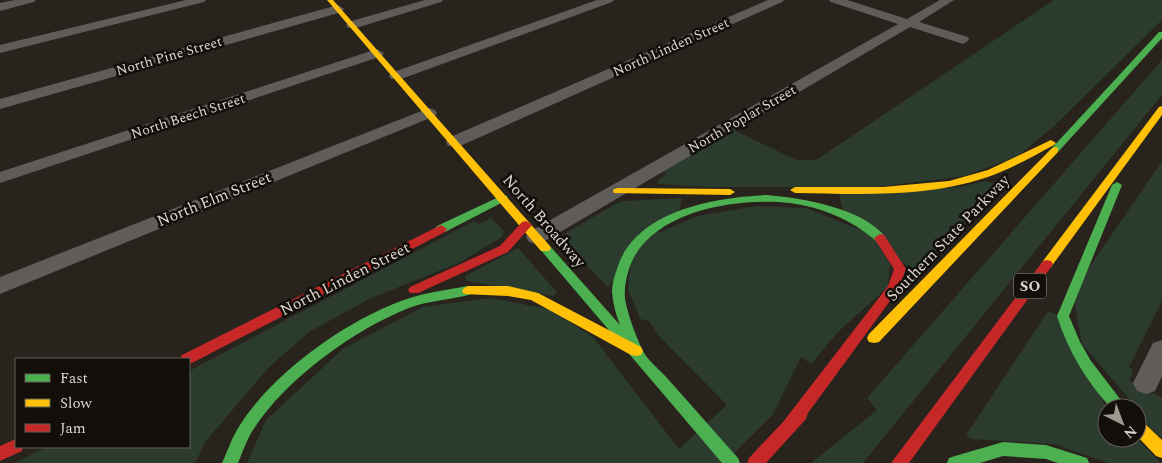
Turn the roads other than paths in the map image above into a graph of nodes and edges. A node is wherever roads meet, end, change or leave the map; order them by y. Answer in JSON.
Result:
{"nodes":[{"id":1,"x":30,"y":0,"type":"edge"},
{"id":2,"x":200,"y":0,"type":"edge"},
{"id":3,"x":437,"y":0,"type":"edge"},
{"id":4,"x":608,"y":0,"type":"edge"},
{"id":5,"x":778,"y":0,"type":"edge"},
{"id":6,"x":834,"y":0,"type":"edge"},
{"id":7,"x":948,"y":0,"type":"edge"},
{"id":8,"x":334,"y":5,"type":"edge"},
{"id":9,"x":0,"y":6,"type":"edge"},
{"id":10,"x":908,"y":23,"type":"junction"},
{"id":11,"x":352,"y":25,"type":"junction"},
{"id":12,"x":1162,"y":34,"type":"edge"},
{"id":13,"x":963,"y":40,"type":"dead end"},
{"id":14,"x":0,"y":49,"type":"edge"},
{"id":15,"x":377,"y":53,"type":"junction"},
{"id":16,"x":396,"y":76,"type":"junction"},
{"id":17,"x":0,"y":104,"type":"edge"},
{"id":18,"x":1162,"y":109,"type":"edge"},
{"id":19,"x":429,"y":113,"type":"junction"},
{"id":20,"x":1072,"y":132,"type":"junction"},
{"id":21,"x":454,"y":142,"type":"junction"},
{"id":22,"x":1133,"y":147,"type":"junction"},
{"id":23,"x":0,"y":178,"type":"edge"},
{"id":24,"x":618,"y":191,"type":"junction"},
{"id":25,"x":503,"y":198,"type":"junction"},
{"id":26,"x":531,"y":231,"type":"junction"},
{"id":27,"x":0,"y":286,"type":"edge"},
{"id":28,"x":1162,"y":350,"type":"edge"},
{"id":29,"x":636,"y":351,"type":"junction"},
{"id":30,"x":188,"y":358,"type":"edge"},
{"id":31,"x":1146,"y":383,"type":"dead end"},
{"id":32,"x":1110,"y":398,"type":"edge"},
{"id":33,"x":788,"y":428,"type":"junction"},
{"id":34,"x":1147,"y":436,"type":"edge"},
{"id":35,"x":226,"y":440,"type":"dead end"},
{"id":36,"x":15,"y":446,"type":"edge"},
{"id":37,"x":1162,"y":451,"type":"edge"},
{"id":38,"x":0,"y":454,"type":"edge"},
{"id":39,"x":230,"y":463,"type":"edge"},
{"id":40,"x":732,"y":463,"type":"edge"},
{"id":41,"x":754,"y":463,"type":"edge"},
{"id":42,"x":899,"y":463,"type":"edge"},
{"id":43,"x":955,"y":463,"type":"edge"},
{"id":44,"x":1081,"y":463,"type":"edge"}],
"edges":[{"from":1,"to":9,"type":"street"},
{"from":2,"to":14,"type":"street"},
{"from":3,"to":11,"type":"street"},
{"from":4,"to":16,"type":"street"},
{"from":5,"to":21,"type":"street","name":"North Linden Street"},
{"from":6,"to":10,"type":"street"},
{"from":7,"to":10,"type":"street","name":"North Poplar Street"},
{"from":8,"to":11,"type":"main road","name":"North Broadway"},
{"from":8,"to":17,"type":"street","name":"North Pine Street"},
{"from":10,"to":13,"type":"street"},
{"from":10,"to":24,"type":"street","name":"North Poplar Street"},
{"from":11,"to":15,"type":"main road","name":"North Broadway"},
{"from":12,"to":20,"type":"main road","name":"Southern State Parkway"},
{"from":15,"to":16,"type":"main road","name":"North Broadway"},
{"from":15,"to":23,"type":"street","name":"North Beech Street"},
{"from":16,"to":19,"type":"main road","name":"North Broadway"},
{"from":18,"to":22,"type":"main road","number":"SO"},
{"from":19,"to":21,"type":"main road","name":"North Broadway"},
{"from":19,"to":27,"type":"street","name":"North Elm Street"},
{"from":20,"to":24,"type":"main road"},
{"from":20,"to":33,"type":"main road","name":"Southern State Parkway"},
{"from":21,"to":25,"type":"main road","name":"North Broadway"},
{"from":22,"to":32,"type":"main road"},
{"from":22,"to":42,"type":"main road","number":"SO"},
{"from":24,"to":26,"type":"street","name":"North Poplar Street"},
{"from":25,"to":26,"type":"main road","name":"North Broadway"},
{"from":25,"to":30,"type":"main road","name":"North Linden Street"},
{"from":26,"to":29,"type":"main road","name":"North Broadway"},
{"from":26,"to":35,"type":"main road"},
{"from":28,"to":31,"type":"street"},
{"from":29,"to":33,"type":"main road"},
{"from":29,"to":39,"type":"main road"},
{"from":29,"to":40,"type":"main road","name":"North Broadway"},
{"from":33,"to":41,"type":"main road","name":"Southern State Parkway"},
{"from":34,"to":37,"type":"main road"},
{"from":36,"to":38,"type":"main road"},
{"from":43,"to":44,"type":"main road"}]}
